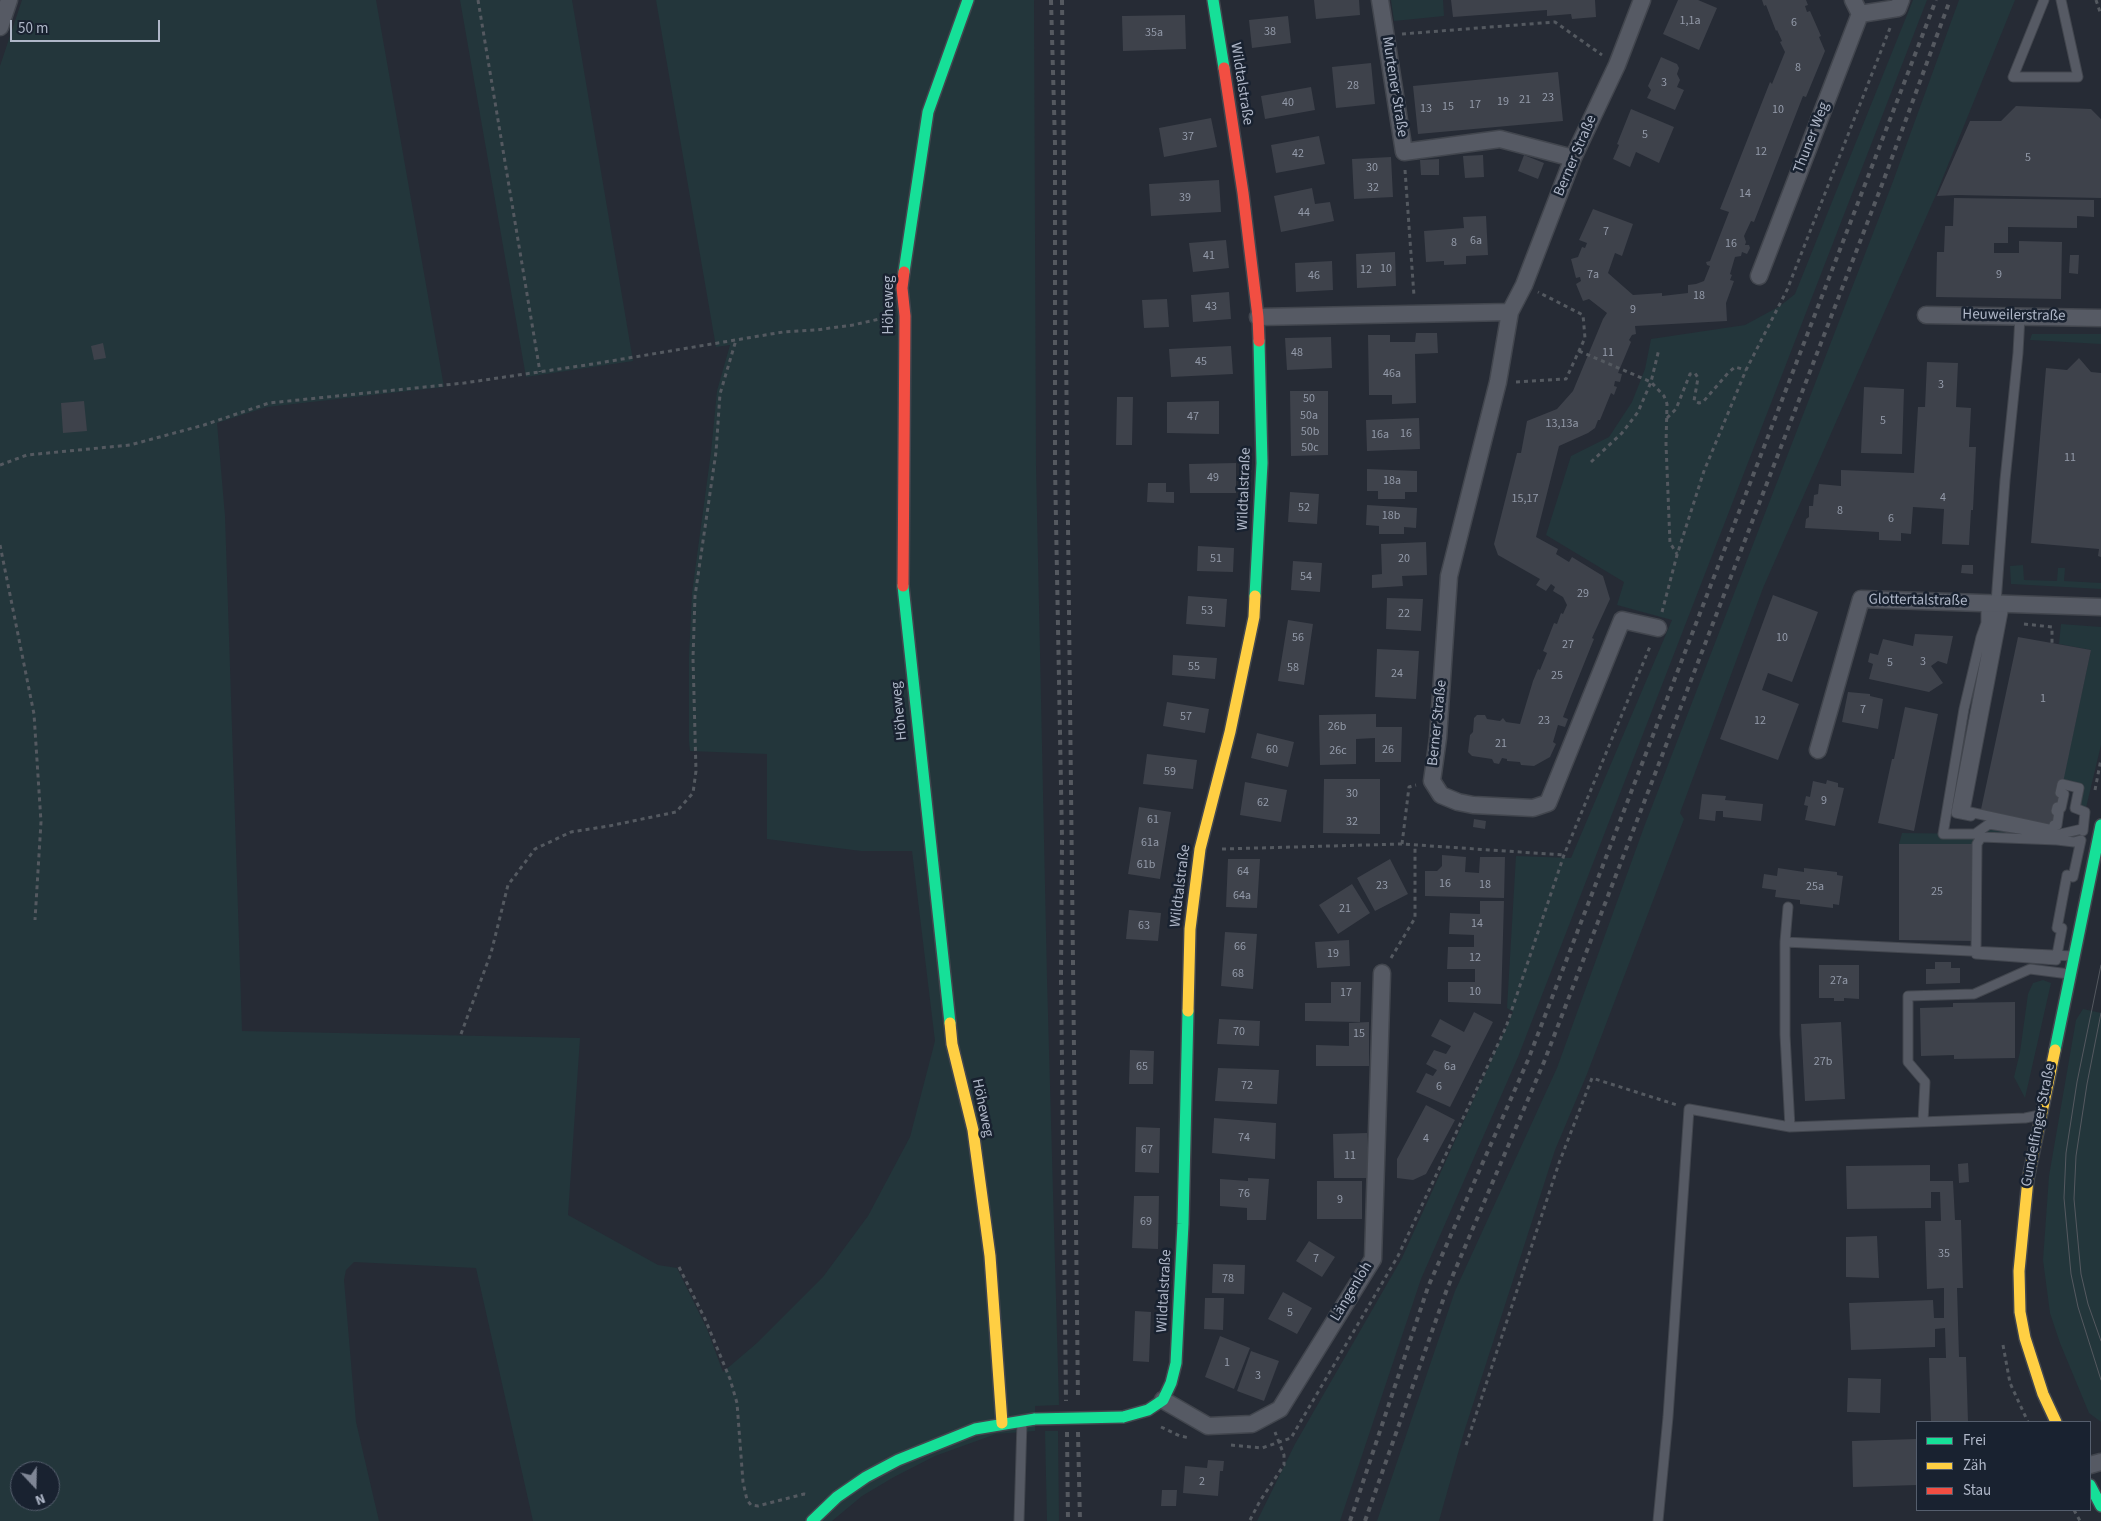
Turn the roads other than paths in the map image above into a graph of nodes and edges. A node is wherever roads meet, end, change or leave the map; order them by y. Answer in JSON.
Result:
{"nodes":[{"id":1,"x":9,"y":0,"type":"edge"},
{"id":2,"x":968,"y":0,"type":"edge"},
{"id":3,"x":1213,"y":0,"type":"edge"},
{"id":4,"x":1380,"y":0,"type":"edge"},
{"id":5,"x":1642,"y":0,"type":"edge"},
{"id":6,"x":2044,"y":0,"type":"edge"},
{"id":7,"x":2061,"y":0,"type":"edge"},
{"id":8,"x":1900,"y":4,"type":"edge"},
{"id":9,"x":1856,"y":7,"type":"edge"},
{"id":10,"x":0,"y":27,"type":"edge"},
{"id":11,"x":1573,"y":158,"type":"junction"},
{"id":12,"x":1759,"y":276,"type":"dead end"},
{"id":13,"x":1510,"y":312,"type":"junction"},
{"id":14,"x":1926,"y":315,"type":"dead end"},
{"id":15,"x":2020,"y":316,"type":"junction"},
{"id":16,"x":1258,"y":317,"type":"junction"},
{"id":17,"x":2101,"y":318,"type":"edge"},
{"id":18,"x":1995,"y":607,"type":"junction"},
{"id":19,"x":2101,"y":607,"type":"edge"},
{"id":20,"x":1658,"y":628,"type":"road end"},
{"id":21,"x":1818,"y":750,"type":"dead end"},
{"id":22,"x":2084,"y":824,"type":"junction"},
{"id":23,"x":2101,"y":826,"type":"edge"},
{"id":24,"x":2077,"y":859,"type":"junction"},
{"id":25,"x":2093,"y":861,"type":"junction"},
{"id":26,"x":1788,"y":907,"type":"dead end"},
{"id":27,"x":1785,"y":942,"type":"junction"},
{"id":28,"x":1976,"y":951,"type":"junction"},
{"id":29,"x":2057,"y":955,"type":"junction"},
{"id":30,"x":2073,"y":956,"type":"junction"},
{"id":31,"x":1382,"y":973,"type":"road end"},
{"id":32,"x":2069,"y":974,"type":"junction"},
{"id":33,"x":2040,"y":1115,"type":"junction"},
{"id":34,"x":1923,"y":1122,"type":"junction"},
{"id":35,"x":1790,"y":1127,"type":"junction"},
{"id":36,"x":1163,"y":1400,"type":"junction"},
{"id":37,"x":1022,"y":1420,"type":"junction"},
{"id":38,"x":2056,"y":1421,"type":"edge"},
{"id":39,"x":1002,"y":1423,"type":"junction"},
{"id":40,"x":812,"y":1521,"type":"edge"},
{"id":41,"x":1019,"y":1521,"type":"edge"},
{"id":42,"x":1658,"y":1521,"type":"edge"}],
"edges":[{"from":1,"to":10,"type":"street"},
{"from":2,"to":39,"type":"street","name":"Höheweg"},
{"from":3,"to":16,"type":"street","name":"Wildtalstraße"},
{"from":4,"to":11,"type":"street","name":"Murtener Straße"},
{"from":5,"to":11,"type":"street","name":"Berner Straße"},
{"from":6,"to":7,"type":"lane"},
{"from":8,"to":9,"type":"street"},
{"from":9,"to":12,"type":"street","name":"Thuner Weg"},
{"from":11,"to":13,"type":"street","name":"Berner Straße"},
{"from":13,"to":16,"type":"street"},
{"from":13,"to":20,"type":"street","name":"Berner Straße"},
{"from":14,"to":15,"type":"street","name":"Heuweilerstraße"},
{"from":15,"to":17,"type":"street","name":"Heuweilerstraße"},
{"from":15,"to":18,"type":"lane"},
{"from":16,"to":36,"type":"street","name":"Wildtalstraße"},
{"from":18,"to":19,"type":"street","name":"Glottertalstraße"},
{"from":18,"to":21,"type":"street","name":"Glottertalstraße"},
{"from":18,"to":22,"type":"lane"},
{"from":18,"to":22,"type":"lane"},
{"from":18,"to":22,"type":"lane"},
{"from":22,"to":23,"type":"lane"},
{"from":23,"to":25,"type":"street","name":"Gundelfinger Straße"},
{"from":24,"to":25,"type":"lane"},
{"from":24,"to":28,"type":"lane"},
{"from":24,"to":29,"type":"lane"},
{"from":25,"to":30,"type":"street","name":"Gundelfinger Straße"},
{"from":26,"to":27,"type":"lane"},
{"from":27,"to":28,"type":"lane"},
{"from":27,"to":35,"type":"lane"},
{"from":28,"to":29,"type":"lane"},
{"from":29,"to":30,"type":"lane"},
{"from":30,"to":32,"type":"street","name":"Gundelfinger Straße"},
{"from":31,"to":36,"type":"street","name":"Längenloh"},
{"from":32,"to":33,"type":"street","name":"Gundelfinger Straße"},
{"from":32,"to":34,"type":"lane"},
{"from":33,"to":34,"type":"lane"},
{"from":33,"to":38,"type":"street","name":"Gundelfinger Straße"},
{"from":34,"to":35,"type":"lane"},
{"from":35,"to":42,"type":"lane"},
{"from":36,"to":37,"type":"street","bridge":true},
{"from":37,"to":39,"type":"street"},
{"from":37,"to":41,"type":"lane"},
{"from":39,"to":40,"type":"street"}]}
